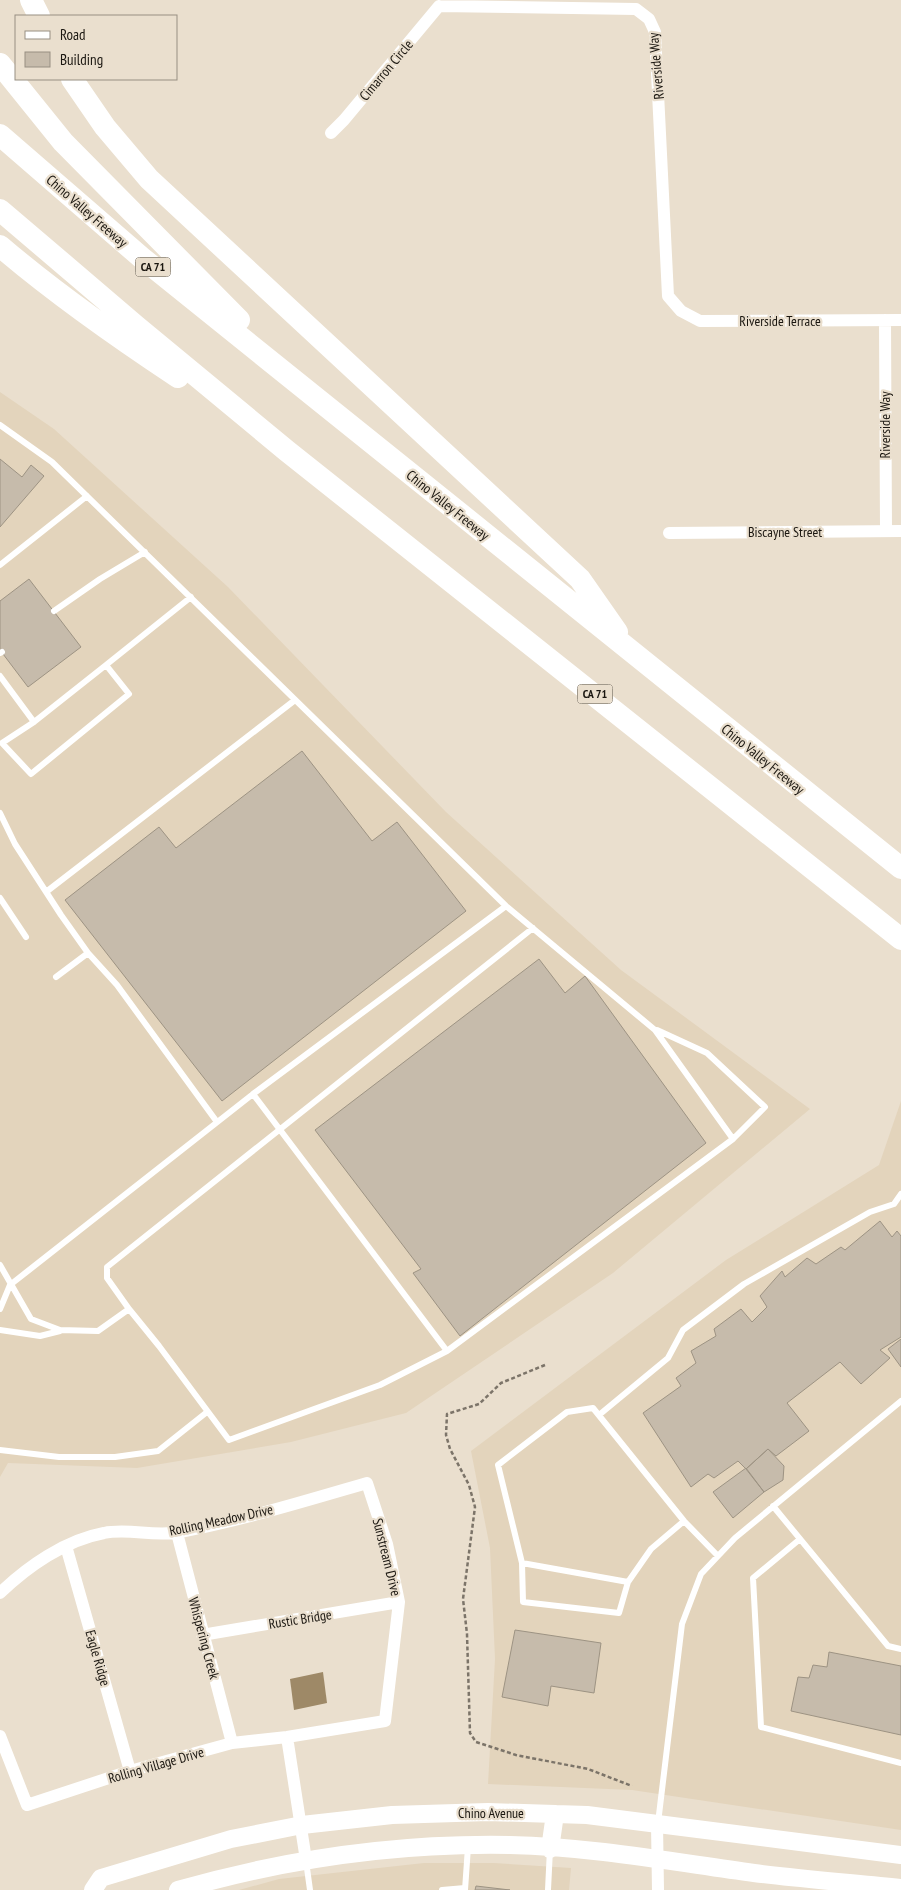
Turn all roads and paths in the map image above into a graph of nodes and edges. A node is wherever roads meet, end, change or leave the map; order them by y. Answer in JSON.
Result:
{"nodes":[{"id":1,"x":31,"y":0,"type":"edge"},
{"id":2,"x":43,"y":0,"type":"edge"},
{"id":3,"x":439,"y":3,"type":"edge"},
{"id":4,"x":40,"y":15,"type":"edge"},
{"id":5,"x":41,"y":15,"type":"edge"},
{"id":6,"x":0,"y":64,"type":"edge"},
{"id":7,"x":73,"y":80,"type":"edge"},
{"id":8,"x":331,"y":132,"type":"dead end"},
{"id":9,"x":0,"y":135,"type":"edge"},
{"id":10,"x":0,"y":210,"type":"edge"},
{"id":11,"x":0,"y":246,"type":"edge"},
{"id":12,"x":668,"y":296,"type":"joint"},
{"id":13,"x":885,"y":320,"type":"junction"},
{"id":14,"x":901,"y":320,"type":"edge"},
{"id":15,"x":311,"y":394,"type":"junction"},
{"id":16,"x":0,"y":425,"type":"edge"},
{"id":17,"x":287,"y":450,"type":"junction"},
{"id":18,"x":87,"y":496,"type":"junction"},
{"id":19,"x":886,"y":531,"type":"junction"},
{"id":20,"x":901,"y":531,"type":"edge"},
{"id":21,"x":669,"y":532,"type":"dead end"},
{"id":22,"x":145,"y":552,"type":"junction"},
{"id":23,"x":0,"y":565,"type":"edge"},
{"id":24,"x":191,"y":597,"type":"junction"},
{"id":25,"x":54,"y":612,"type":"dead end"},
{"id":26,"x":632,"y":654,"type":"junction"},
{"id":27,"x":106,"y":664,"type":"junction"},
{"id":28,"x":0,"y":676,"type":"edge"},
{"id":29,"x":295,"y":700,"type":"junction"},
{"id":30,"x":34,"y":722,"type":"junction"},
{"id":31,"x":1,"y":741,"type":"edge"},
{"id":32,"x":0,"y":812,"type":"edge"},
{"id":33,"x":901,"y":868,"type":"edge"},
{"id":34,"x":46,"y":892,"type":"junction"},
{"id":35,"x":0,"y":898,"type":"edge"},
{"id":36,"x":506,"y":906,"type":"junction"},
{"id":37,"x":533,"y":928,"type":"junction"},
{"id":38,"x":26,"y":937,"type":"dead end"},
{"id":39,"x":901,"y":939,"type":"edge"},
{"id":40,"x":88,"y":953,"type":"junction"},
{"id":41,"x":56,"y":977,"type":"dead end"},
{"id":42,"x":655,"y":1030,"type":"junction"},
{"id":43,"x":253,"y":1094,"type":"junction"},
{"id":44,"x":217,"y":1122,"type":"junction"},
{"id":45,"x":281,"y":1131,"type":"junction"},
{"id":46,"x":733,"y":1139,"type":"junction"},
{"id":47,"x":901,"y":1194,"type":"edge"},
{"id":48,"x":0,"y":1265,"type":"edge"},
{"id":49,"x":10,"y":1285,"type":"junction"},
{"id":50,"x":0,"y":1309,"type":"edge"},
{"id":51,"x":128,"y":1309,"type":"junction"},
{"id":52,"x":0,"y":1330,"type":"edge"},
{"id":53,"x":60,"y":1330,"type":"junction"},
{"id":54,"x":447,"y":1351,"type":"junction"},
{"id":55,"x":545,"y":1365,"type":"dead end"},
{"id":56,"x":901,"y":1401,"type":"edge"},
{"id":57,"x":207,"y":1412,"type":"junction"},
{"id":58,"x":599,"y":1415,"type":"junction"},
{"id":59,"x":0,"y":1450,"type":"edge"},
{"id":60,"x":367,"y":1483,"type":"joint"},
{"id":61,"x":773,"y":1506,"type":"junction"},
{"id":62,"x":684,"y":1521,"type":"junction"},
{"id":63,"x":177,"y":1533,"type":"junction"},
{"id":64,"x":800,"y":1539,"type":"junction"},
{"id":65,"x":66,"y":1546,"type":"junction"},
{"id":66,"x":718,"y":1556,"type":"junction"},
{"id":67,"x":522,"y":1562,"type":"junction"},
{"id":68,"x":628,"y":1582,"type":"junction"},
{"id":69,"x":0,"y":1593,"type":"edge"},
{"id":70,"x":398,"y":1602,"type":"junction"},
{"id":71,"x":202,"y":1635,"type":"junction"},
{"id":72,"x":901,"y":1649,"type":"edge"},
{"id":73,"x":385,"y":1721,"type":"joint"},
{"id":74,"x":0,"y":1736,"type":"edge"},
{"id":75,"x":287,"y":1737,"type":"junction"},
{"id":76,"x":232,"y":1743,"type":"junction"},
{"id":77,"x":901,"y":1762,"type":"edge"},
{"id":78,"x":130,"y":1771,"type":"junction"},
{"id":79,"x":632,"y":1786,"type":"dead end"},
{"id":80,"x":555,"y":1814,"type":"junction"},
{"id":81,"x":657,"y":1824,"type":"junction"},
{"id":82,"x":302,"y":1825,"type":"junction"},
{"id":83,"x":468,"y":1847,"type":"junction"},
{"id":84,"x":550,"y":1848,"type":"junction"},
{"id":85,"x":901,"y":1855,"type":"edge"},
{"id":86,"x":658,"y":1858,"type":"junction"},
{"id":87,"x":306,"y":1860,"type":"junction"},
{"id":88,"x":901,"y":1888,"type":"edge"},
{"id":89,"x":465,"y":1889,"type":"edge"},
{"id":90,"x":93,"y":1890,"type":"edge"},
{"id":91,"x":178,"y":1890,"type":"edge"},
{"id":92,"x":310,"y":1890,"type":"edge"},
{"id":93,"x":442,"y":1890,"type":"edge"},
{"id":94,"x":548,"y":1890,"type":"edge"},
{"id":95,"x":658,"y":1890,"type":"edge"}],
"edges":[{"from":1,"to":4,"type":"highway"},
{"from":2,"to":5,"type":"highway"},
{"from":3,"to":8,"type":"street","name":"Cimarron Circle"},
{"from":3,"to":12,"type":"street","name":"Riverside Way"},
{"from":6,"to":15,"type":"highway"},
{"from":7,"to":26,"type":"highway"},
{"from":9,"to":15,"type":"highway","name":"Chino Valley Freeway","number":"CA 71"},
{"from":10,"to":17,"type":"highway","number":"CA 71"},
{"from":11,"to":17,"type":"highway"},
{"from":12,"to":13,"type":"street","name":"Riverside Terrace"},
{"from":13,"to":14,"type":"street","name":"Riverside Terrace"},
{"from":13,"to":19,"type":"street","name":"Riverside Way"},
{"from":15,"to":26,"type":"highway","name":"Chino Valley Freeway","number":"CA 71"},
{"from":16,"to":18,"type":"lane"},
{"from":17,"to":39,"type":"highway","number":"CA 71"},
{"from":18,"to":22,"type":"lane"},
{"from":18,"to":23,"type":"lane"},
{"from":19,"to":20,"type":"street","name":"Biscayne Street"},
{"from":19,"to":21,"type":"street","name":"Biscayne Street"},
{"from":22,"to":24,"type":"lane"},
{"from":22,"to":25,"type":"lane"},
{"from":24,"to":27,"type":"lane"},
{"from":24,"to":29,"type":"lane"},
{"from":26,"to":33,"type":"highway","name":"Chino Valley Freeway","number":"CA 71"},
{"from":27,"to":30,"type":"lane"},
{"from":27,"to":31,"type":"lane"},
{"from":28,"to":30,"type":"lane"},
{"from":29,"to":34,"type":"lane"},
{"from":29,"to":36,"type":"lane"},
{"from":30,"to":31,"type":"lane"},
{"from":32,"to":34,"type":"lane"},
{"from":34,"to":40,"type":"lane"},
{"from":35,"to":38,"type":"lane"},
{"from":36,"to":37,"type":"lane"},
{"from":36,"to":43,"type":"lane"},
{"from":37,"to":42,"type":"lane"},
{"from":37,"to":45,"type":"lane"},
{"from":40,"to":41,"type":"lane"},
{"from":40,"to":44,"type":"lane"},
{"from":42,"to":46,"type":"lane"},
{"from":42,"to":46,"type":"lane"},
{"from":43,"to":44,"type":"lane"},
{"from":43,"to":45,"type":"lane"},
{"from":44,"to":49,"type":"lane"},
{"from":45,"to":51,"type":"lane"},
{"from":45,"to":54,"type":"lane"},
{"from":46,"to":54,"type":"lane"},
{"from":47,"to":58,"type":"lane"},
{"from":48,"to":49,"type":"lane"},
{"from":49,"to":50,"type":"lane"},
{"from":49,"to":53,"type":"lane"},
{"from":51,"to":53,"type":"lane"},
{"from":51,"to":57,"type":"lane"},
{"from":52,"to":53,"type":"lane"},
{"from":54,"to":57,"type":"lane"},
{"from":55,"to":79,"type":"path"},
{"from":56,"to":61,"type":"lane"},
{"from":57,"to":59,"type":"lane"},
{"from":58,"to":62,"type":"lane"},
{"from":58,"to":67,"type":"lane"},
{"from":60,"to":63,"type":"street","name":"Rolling Meadow Drive"},
{"from":60,"to":70,"type":"street","name":"Sunstream Drive"},
{"from":61,"to":64,"type":"lane"},
{"from":61,"to":66,"type":"lane"},
{"from":62,"to":66,"type":"lane"},
{"from":62,"to":68,"type":"lane"},
{"from":63,"to":65,"type":"street","name":"Rolling Meadow Drive"},
{"from":63,"to":71,"type":"street","name":"Whispering Creek"},
{"from":64,"to":72,"type":"lane"},
{"from":64,"to":77,"type":"lane"},
{"from":65,"to":69,"type":"street","name":"Rolling Meadow Drive"},
{"from":65,"to":78,"type":"street","name":"Eagle Ridge"},
{"from":66,"to":81,"type":"lane"},
{"from":67,"to":68,"type":"lane"},
{"from":67,"to":68,"type":"lane"},
{"from":70,"to":71,"type":"street","name":"Rustic Bridge"},
{"from":70,"to":73,"type":"street","name":"Sunstream Drive"},
{"from":71,"to":76,"type":"street","name":"Whispering Creek"},
{"from":73,"to":75,"type":"street","name":"Rolling Village Drive"},
{"from":74,"to":78,"type":"street","name":"Rolling Village Drive"},
{"from":75,"to":76,"type":"street","name":"Rolling Village Drive"},
{"from":75,"to":82,"type":"street"},
{"from":76,"to":78,"type":"street","name":"Rolling Village Drive"},
{"from":80,"to":81,"type":"main road","name":"Chino Avenue"},
{"from":80,"to":82,"type":"main road","name":"Chino Avenue"},
{"from":80,"to":84,"type":"main road"},
{"from":81,"to":85,"type":"main road","name":"Chino Avenue"},
{"from":81,"to":86,"type":"street"},
{"from":82,"to":87,"type":"street"},
{"from":82,"to":90,"type":"main road","name":"Chino Avenue"},
{"from":83,"to":84,"type":"main road"},
{"from":83,"to":87,"type":"main road"},
{"from":83,"to":89,"type":"lane"},
{"from":84,"to":86,"type":"main road"},
{"from":84,"to":94,"type":"lane"},
{"from":86,"to":88,"type":"main road"},
{"from":86,"to":95,"type":"street"},
{"from":87,"to":91,"type":"main road"},
{"from":87,"to":92,"type":"lane"},
{"from":89,"to":93,"type":"lane"}]}
